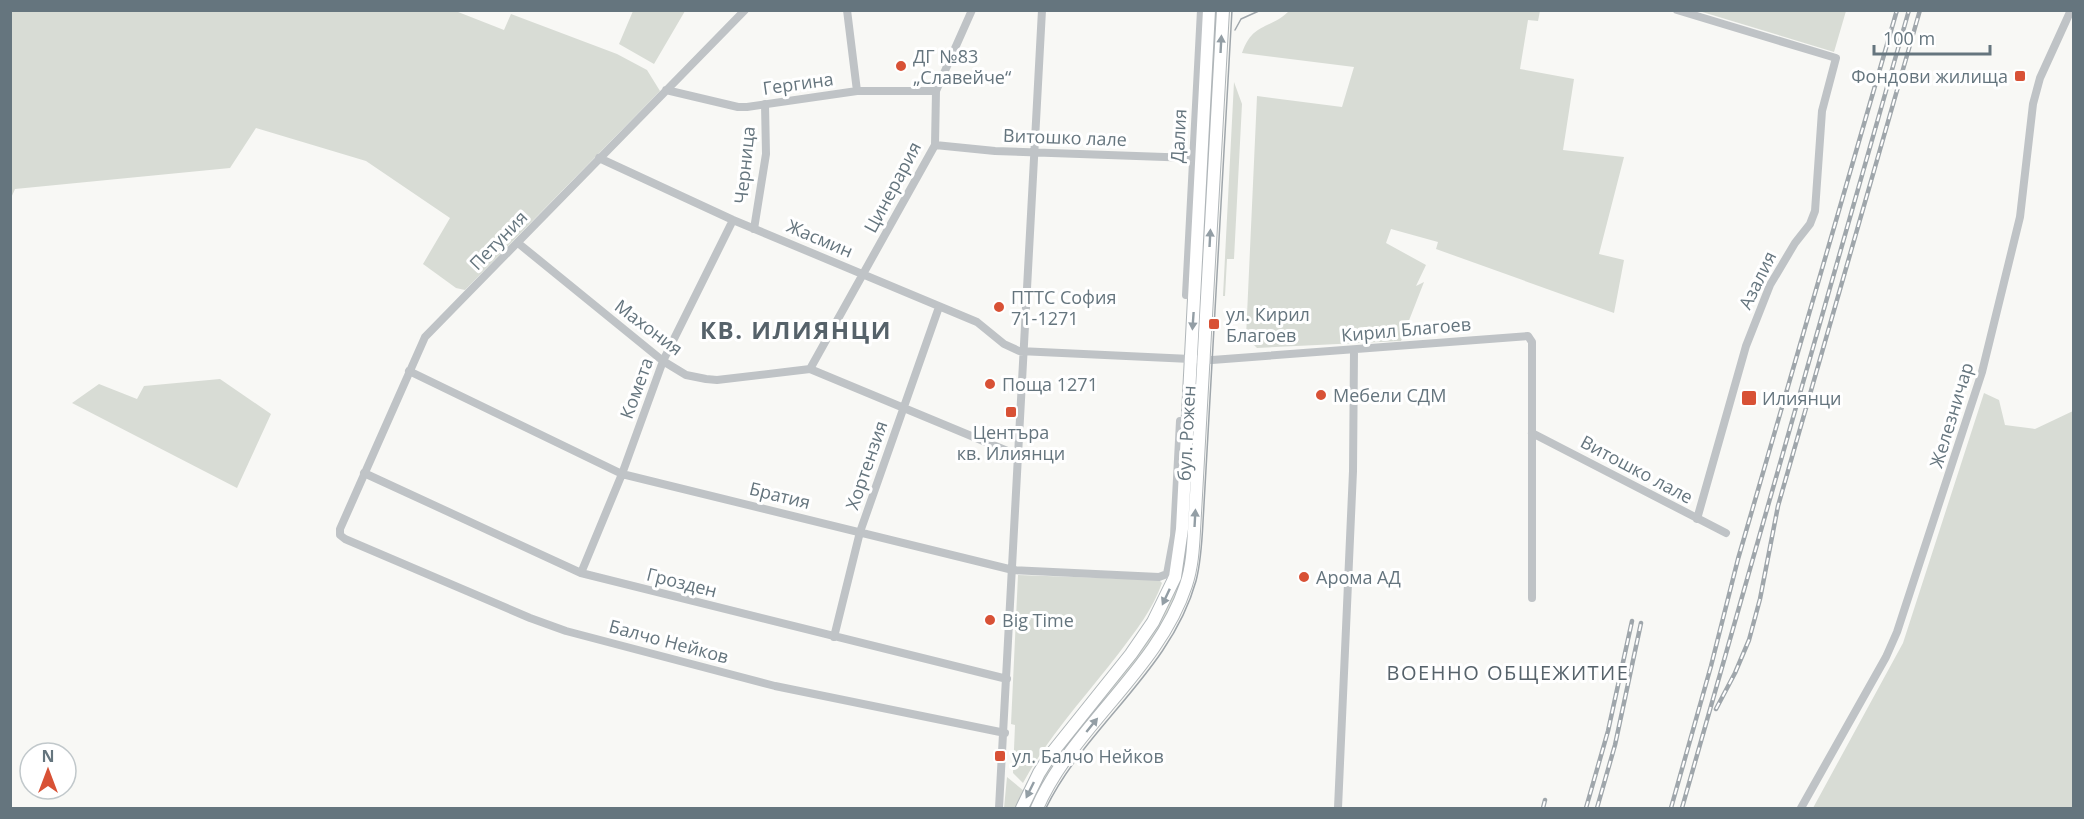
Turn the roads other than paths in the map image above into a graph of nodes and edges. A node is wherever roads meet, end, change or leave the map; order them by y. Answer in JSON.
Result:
{"nodes":[{"id":1,"x":745,"y":10,"type":"edge"},
{"id":2,"x":847,"y":10,"type":"edge"},
{"id":3,"x":972,"y":10,"type":"edge"},
{"id":4,"x":1042,"y":10,"type":"edge"},
{"id":5,"x":1202,"y":10,"type":"edge"},
{"id":6,"x":1209,"y":10,"type":"edge"},
{"id":7,"x":1223,"y":10,"type":"edge"},
{"id":8,"x":1677,"y":10,"type":"edge"},
{"id":9,"x":2071,"y":10,"type":"edge"},
{"id":10,"x":666,"y":90,"type":"junction"},
{"id":11,"x":857,"y":91,"type":"junction"},
{"id":12,"x":936,"y":91,"type":"junction"},
{"id":13,"x":765,"y":104,"type":"junction"},
{"id":14,"x":935,"y":145,"type":"junction"},
{"id":15,"x":1034,"y":153,"type":"junction"},
{"id":16,"x":599,"y":158,"type":"junction"},
{"id":17,"x":1193,"y":158,"type":"junction"},
{"id":18,"x":733,"y":220,"type":"junction"},
{"id":19,"x":754,"y":229,"type":"junction"},
{"id":20,"x":518,"y":243,"type":"junction"},
{"id":21,"x":1192,"y":264,"type":"junction"},
{"id":22,"x":864,"y":274,"type":"junction"},
{"id":23,"x":1186,"y":296,"type":"dead end"},
{"id":24,"x":939,"y":307,"type":"junction"},
{"id":25,"x":1354,"y":350,"type":"junction"},
{"id":26,"x":1024,"y":351,"type":"junction"},
{"id":27,"x":1197,"y":359,"type":"junction"},
{"id":28,"x":663,"y":361,"type":"junction"},
{"id":29,"x":810,"y":369,"type":"junction"},
{"id":30,"x":409,"y":371,"type":"junction"},
{"id":31,"x":903,"y":408,"type":"junction"},
{"id":32,"x":1180,"y":421,"type":"dead end"},
{"id":33,"x":1532,"y":433,"type":"junction"},
{"id":34,"x":1182,"y":449,"type":"junction"},
{"id":35,"x":1017,"y":455,"type":"junction"},
{"id":36,"x":364,"y":473,"type":"junction"},
{"id":37,"x":622,"y":474,"type":"junction"},
{"id":38,"x":1697,"y":519,"type":"junction"},
{"id":39,"x":860,"y":532,"type":"junction"},
{"id":40,"x":1726,"y":533,"type":"dead end"},
{"id":41,"x":340,"y":535,"type":"joint"},
{"id":42,"x":1012,"y":570,"type":"junction"},
{"id":43,"x":581,"y":573,"type":"junction"},
{"id":44,"x":1532,"y":598,"type":"dead end"},
{"id":45,"x":834,"y":637,"type":"junction"},
{"id":46,"x":1007,"y":679,"type":"junction"},
{"id":47,"x":1005,"y":733,"type":"junction"},
{"id":48,"x":999,"y":808,"type":"edge"},
{"id":49,"x":1022,"y":808,"type":"edge"},
{"id":50,"x":1037,"y":808,"type":"edge"},
{"id":51,"x":1338,"y":808,"type":"edge"},
{"id":52,"x":1801,"y":808,"type":"edge"}],
"edges":[{"from":1,"to":10,"type":"street","name":"Петуния"},
{"from":2,"to":11,"type":"street"},
{"from":3,"to":12,"type":"street","name":"Цинерария"},
{"from":4,"to":15,"type":"street"},
{"from":5,"to":17,"type":"street","name":"Далия"},
{"from":6,"to":21,"type":"main road","name":"бул. Рожен"},
{"from":27,"to":7,"type":"main road","name":"бул. Рожен","one_way":true},
{"from":8,"to":38,"type":"street","name":"Азалия"},
{"from":9,"to":52,"type":"street","name":"Железничар"},
{"from":10,"to":13,"type":"street","name":"Гергина"},
{"from":10,"to":16,"type":"street","name":"Петуния"},
{"from":11,"to":12,"type":"street","name":"Гергина"},
{"from":11,"to":13,"type":"street","name":"Гергина"},
{"from":12,"to":14,"type":"street","name":"Цинерария"},
{"from":13,"to":19,"type":"street","name":"Черница"},
{"from":14,"to":15,"type":"street","name":"Витошко лале"},
{"from":14,"to":22,"type":"street","name":"Цинерария"},
{"from":15,"to":17,"type":"street","name":"Витошко лале"},
{"from":15,"to":26,"type":"street"},
{"from":16,"to":18,"type":"street","name":"Жасмин"},
{"from":16,"to":20,"type":"street","name":"Петуния"},
{"from":17,"to":21,"type":"street","name":"Далия"},
{"from":18,"to":19,"type":"street","name":"Жасмин"},
{"from":18,"to":28,"type":"street","name":"Комета"},
{"from":19,"to":22,"type":"street","name":"Жасмин"},
{"from":20,"to":28,"type":"street","name":"Махония"},
{"from":20,"to":30,"type":"street","name":"Петуния"},
{"from":21,"to":23,"type":"street","name":"Далия"},
{"from":21,"to":27,"type":"main road","name":"бул. Рожен","one_way":true},
{"from":22,"to":24,"type":"street","name":"Жасмин"},
{"from":22,"to":29,"type":"street","name":"Цинерария"},
{"from":24,"to":26,"type":"street","name":"Жасмин"},
{"from":24,"to":31,"type":"street","name":"Хортензия"},
{"from":25,"to":27,"type":"street","name":"Кирил Благоев"},
{"from":25,"to":33,"type":"street","name":"Кирил Благоев"},
{"from":25,"to":51,"type":"street"},
{"from":26,"to":27,"type":"street","name":"Кирил Благоев"},
{"from":26,"to":35,"type":"street"},
{"from":27,"to":34,"type":"main road","name":"бул. Рожен"},
{"from":50,"to":27,"type":"main road","name":"бул. Рожен","one_way":true},
{"from":28,"to":29,"type":"street","name":"Махония"},
{"from":28,"to":37,"type":"street","name":"Комета"},
{"from":29,"to":31,"type":"street"},
{"from":30,"to":36,"type":"street","name":"Петуния"},
{"from":30,"to":37,"type":"street","name":"Братия"},
{"from":31,"to":35,"type":"street"},
{"from":31,"to":39,"type":"street","name":"Хортензия"},
{"from":32,"to":34,"type":"street"},
{"from":33,"to":38,"type":"street","name":"Витошко лале"},
{"from":33,"to":44,"type":"street","name":"Кирил Благоев"},
{"from":34,"to":42,"type":"street","name":"Братия"},
{"from":34,"to":49,"type":"main road","name":"бул. Рожен","one_way":true},
{"from":35,"to":42,"type":"street"},
{"from":36,"to":41,"type":"street","name":"Петуния"},
{"from":36,"to":43,"type":"street","name":"Грозден"},
{"from":37,"to":39,"type":"street","name":"Братия"},
{"from":37,"to":43,"type":"street","name":"Комета"},
{"from":38,"to":40,"type":"street","name":"Витошко лале"},
{"from":39,"to":42,"type":"street","name":"Братия"},
{"from":39,"to":45,"type":"street","name":"Хортензия"},
{"from":41,"to":47,"type":"street","name":"Балчо Нейков"},
{"from":42,"to":46,"type":"street"},
{"from":43,"to":45,"type":"street","name":"Грозден"},
{"from":45,"to":46,"type":"street","name":"Грозден"},
{"from":46,"to":47,"type":"street"},
{"from":47,"to":48,"type":"street"}]}
